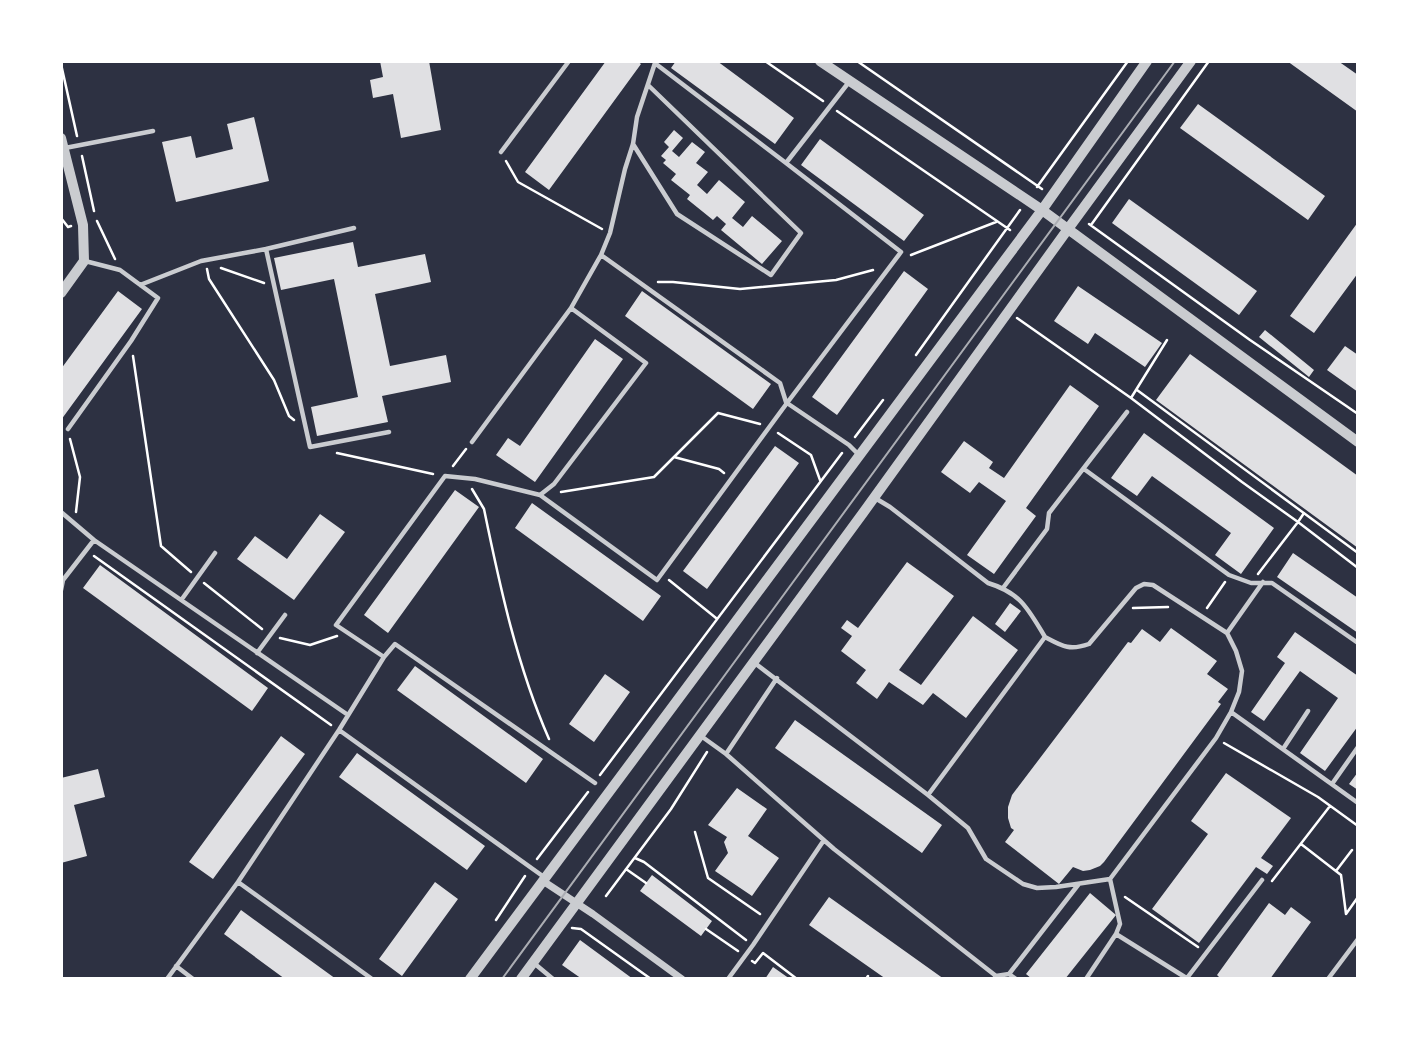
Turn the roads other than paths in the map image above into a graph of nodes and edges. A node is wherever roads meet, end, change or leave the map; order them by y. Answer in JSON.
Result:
{"nodes":[{"id":1,"x":569,"y":61,"type":"edge"},
{"id":2,"x":820,"y":61,"type":"edge"},
{"id":3,"x":1147,"y":61,"type":"edge"},
{"id":4,"x":1191,"y":61,"type":"edge"},
{"id":5,"x":656,"y":62,"type":"edge"},
{"id":6,"x":849,"y":82,"type":"junction"},
{"id":7,"x":648,"y":85,"type":"junction"},
{"id":8,"x":153,"y":131,"type":"dead end"},
{"id":9,"x":63,"y":143,"type":"edge"},
{"id":10,"x":633,"y":145,"type":"junction"},
{"id":11,"x":501,"y":152,"type":"road end"},
{"id":12,"x":786,"y":163,"type":"junction"},
{"id":13,"x":1042,"y":210,"type":"junction"},
{"id":14,"x":354,"y":228,"type":"dead end"},
{"id":15,"x":1068,"y":229,"type":"junction"},
{"id":16,"x":266,"y":249,"type":"junction"},
{"id":17,"x":601,"y":255,"type":"junction"},
{"id":18,"x":84,"y":261,"type":"junction"},
{"id":19,"x":140,"y":285,"type":"junction"},
{"id":20,"x":61,"y":293,"type":"edge"},
{"id":21,"x":571,"y":308,"type":"junction"},
{"id":22,"x":787,"y":403,"type":"junction"},
{"id":23,"x":1127,"y":412,"type":"dead end"},
{"id":24,"x":68,"y":429,"type":"road end"},
{"id":25,"x":389,"y":432,"type":"dead end"},
{"id":26,"x":472,"y":442,"type":"road end"},
{"id":27,"x":1358,"y":442,"type":"edge"},
{"id":28,"x":859,"y":455,"type":"junction"},
{"id":29,"x":1084,"y":469,"type":"junction"},
{"id":30,"x":540,"y":495,"type":"junction"},
{"id":31,"x":874,"y":497,"type":"junction"},
{"id":32,"x":61,"y":512,"type":"edge"},
{"id":33,"x":94,"y":540,"type":"junction"},
{"id":34,"x":215,"y":553,"type":"dead end"},
{"id":35,"x":1263,"y":582,"type":"junction"},
{"id":36,"x":1003,"y":588,"type":"junction"},
{"id":37,"x":61,"y":590,"type":"edge"},
{"id":38,"x":182,"y":599,"type":"junction"},
{"id":39,"x":285,"y":615,"type":"dead end"},
{"id":40,"x":1227,"y":633,"type":"junction"},
{"id":41,"x":1045,"y":637,"type":"junction"},
{"id":42,"x":1358,"y":643,"type":"edge"},
{"id":43,"x":257,"y":653,"type":"junction"},
{"id":44,"x":384,"y":657,"type":"junction"},
{"id":45,"x":753,"y":662,"type":"junction"},
{"id":46,"x":777,"y":678,"type":"junction"},
{"id":47,"x":1308,"y":711,"type":"dead end"},
{"id":48,"x":1231,"y":712,"type":"junction"},
{"id":49,"x":348,"y":715,"type":"junction"},
{"id":50,"x":339,"y":730,"type":"junction"},
{"id":51,"x":699,"y":735,"type":"junction"},
{"id":52,"x":1358,"y":747,"type":"edge"},
{"id":53,"x":1283,"y":749,"type":"junction"},
{"id":54,"x":726,"y":754,"type":"junction"},
{"id":55,"x":595,"y":783,"type":"road end"},
{"id":56,"x":1332,"y":784,"type":"junction"},
{"id":57,"x":928,"y":795,"type":"junction"},
{"id":58,"x":1358,"y":803,"type":"edge"},
{"id":59,"x":824,"y":840,"type":"junction"},
{"id":60,"x":544,"y":879,"type":"junction"},
{"id":61,"x":1110,"y":880,"type":"junction"},
{"id":62,"x":1262,"y":880,"type":"road end"},
{"id":63,"x":238,"y":882,"type":"junction"},
{"id":64,"x":1078,"y":885,"type":"junction"},
{"id":65,"x":577,"y":903,"type":"junction"},
{"id":66,"x":1116,"y":934,"type":"junction"},
{"id":67,"x":1358,"y":939,"type":"edge"},
{"id":68,"x":533,"y":963,"type":"junction"},
{"id":69,"x":176,"y":966,"type":"junction"},
{"id":70,"x":1009,"y":974,"type":"junction"},
{"id":71,"x":995,"y":977,"type":"edge"},
{"id":72,"x":1188,"y":978,"type":"edge"},
{"id":73,"x":167,"y":979,"type":"edge"},
{"id":74,"x":193,"y":979,"type":"edge"},
{"id":75,"x":372,"y":979,"type":"edge"},
{"id":76,"x":470,"y":979,"type":"edge"},
{"id":77,"x":521,"y":979,"type":"edge"},
{"id":78,"x":553,"y":979,"type":"edge"},
{"id":79,"x":682,"y":979,"type":"edge"},
{"id":80,"x":728,"y":979,"type":"edge"},
{"id":81,"x":1016,"y":979,"type":"edge"},
{"id":82,"x":1086,"y":979,"type":"edge"},
{"id":83,"x":1328,"y":979,"type":"edge"}],
"edges":[{"from":1,"to":11,"type":"lane"},
{"from":2,"to":6,"type":"street"},
{"from":3,"to":13,"type":"street"},
{"from":4,"to":15,"type":"street"},
{"from":5,"to":7,"type":"lane"},
{"from":5,"to":12,"type":"lane"},
{"from":6,"to":12,"type":"lane"},
{"from":6,"to":13,"type":"street"},
{"from":7,"to":10,"type":"lane"},
{"from":7,"to":10,"type":"lane"},
{"from":8,"to":9,"type":"lane"},
{"from":9,"to":18,"type":"street"},
{"from":10,"to":17,"type":"lane"},
{"from":12,"to":22,"type":"lane"},
{"from":13,"to":15,"type":"street"},
{"from":13,"to":28,"type":"street"},
{"from":14,"to":16,"type":"lane"},
{"from":15,"to":27,"type":"street"},
{"from":15,"to":31,"type":"street"},
{"from":16,"to":19,"type":"lane"},
{"from":16,"to":25,"type":"lane"},
{"from":17,"to":21,"type":"lane"},
{"from":17,"to":22,"type":"lane"},
{"from":18,"to":19,"type":"lane"},
{"from":18,"to":20,"type":"street"},
{"from":19,"to":24,"type":"lane"},
{"from":21,"to":26,"type":"lane"},
{"from":21,"to":30,"type":"lane"},
{"from":22,"to":28,"type":"lane"},
{"from":22,"to":30,"type":"lane"},
{"from":23,"to":29,"type":"lane"},
{"from":28,"to":60,"type":"street"},
{"from":29,"to":35,"type":"lane"},
{"from":29,"to":36,"type":"lane"},
{"from":30,"to":44,"type":"lane"},
{"from":31,"to":36,"type":"lane"},
{"from":31,"to":45,"type":"street"},
{"from":32,"to":33,"type":"lane"},
{"from":33,"to":37,"type":"lane"},
{"from":33,"to":38,"type":"lane"},
{"from":34,"to":38,"type":"lane"},
{"from":35,"to":40,"type":"lane"},
{"from":35,"to":42,"type":"lane"},
{"from":36,"to":41,"type":"lane"},
{"from":38,"to":43,"type":"lane"},
{"from":39,"to":43,"type":"lane"},
{"from":40,"to":41,"type":"lane"},
{"from":40,"to":48,"type":"lane"},
{"from":41,"to":57,"type":"lane"},
{"from":43,"to":49,"type":"lane"},
{"from":44,"to":49,"type":"lane"},
{"from":44,"to":55,"type":"lane"},
{"from":45,"to":46,"type":"lane"},
{"from":45,"to":51,"type":"street"},
{"from":46,"to":54,"type":"lane"},
{"from":46,"to":57,"type":"lane"},
{"from":47,"to":53,"type":"lane"},
{"from":48,"to":53,"type":"lane"},
{"from":48,"to":61,"type":"lane"},
{"from":49,"to":50,"type":"lane"},
{"from":50,"to":60,"type":"lane"},
{"from":50,"to":63,"type":"lane"},
{"from":51,"to":54,"type":"lane"},
{"from":51,"to":65,"type":"street"},
{"from":52,"to":56,"type":"lane"},
{"from":53,"to":56,"type":"lane"},
{"from":54,"to":59,"type":"lane"},
{"from":56,"to":58,"type":"lane"},
{"from":57,"to":64,"type":"lane"},
{"from":59,"to":71,"type":"lane"},
{"from":59,"to":80,"type":"lane"},
{"from":60,"to":65,"type":"street"},
{"from":60,"to":76,"type":"street"},
{"from":61,"to":64,"type":"lane"},
{"from":61,"to":66,"type":"lane"},
{"from":62,"to":72,"type":"lane"},
{"from":63,"to":69,"type":"lane"},
{"from":63,"to":75,"type":"lane"},
{"from":64,"to":70,"type":"lane"},
{"from":65,"to":68,"type":"street"},
{"from":65,"to":79,"type":"street"},
{"from":66,"to":72,"type":"lane"},
{"from":66,"to":82,"type":"lane"},
{"from":67,"to":83,"type":"lane"},
{"from":68,"to":77,"type":"street"},
{"from":68,"to":78,"type":"lane"},
{"from":69,"to":73,"type":"lane"},
{"from":69,"to":74,"type":"lane"},
{"from":70,"to":71,"type":"lane"},
{"from":70,"to":81,"type":"lane"}]}
